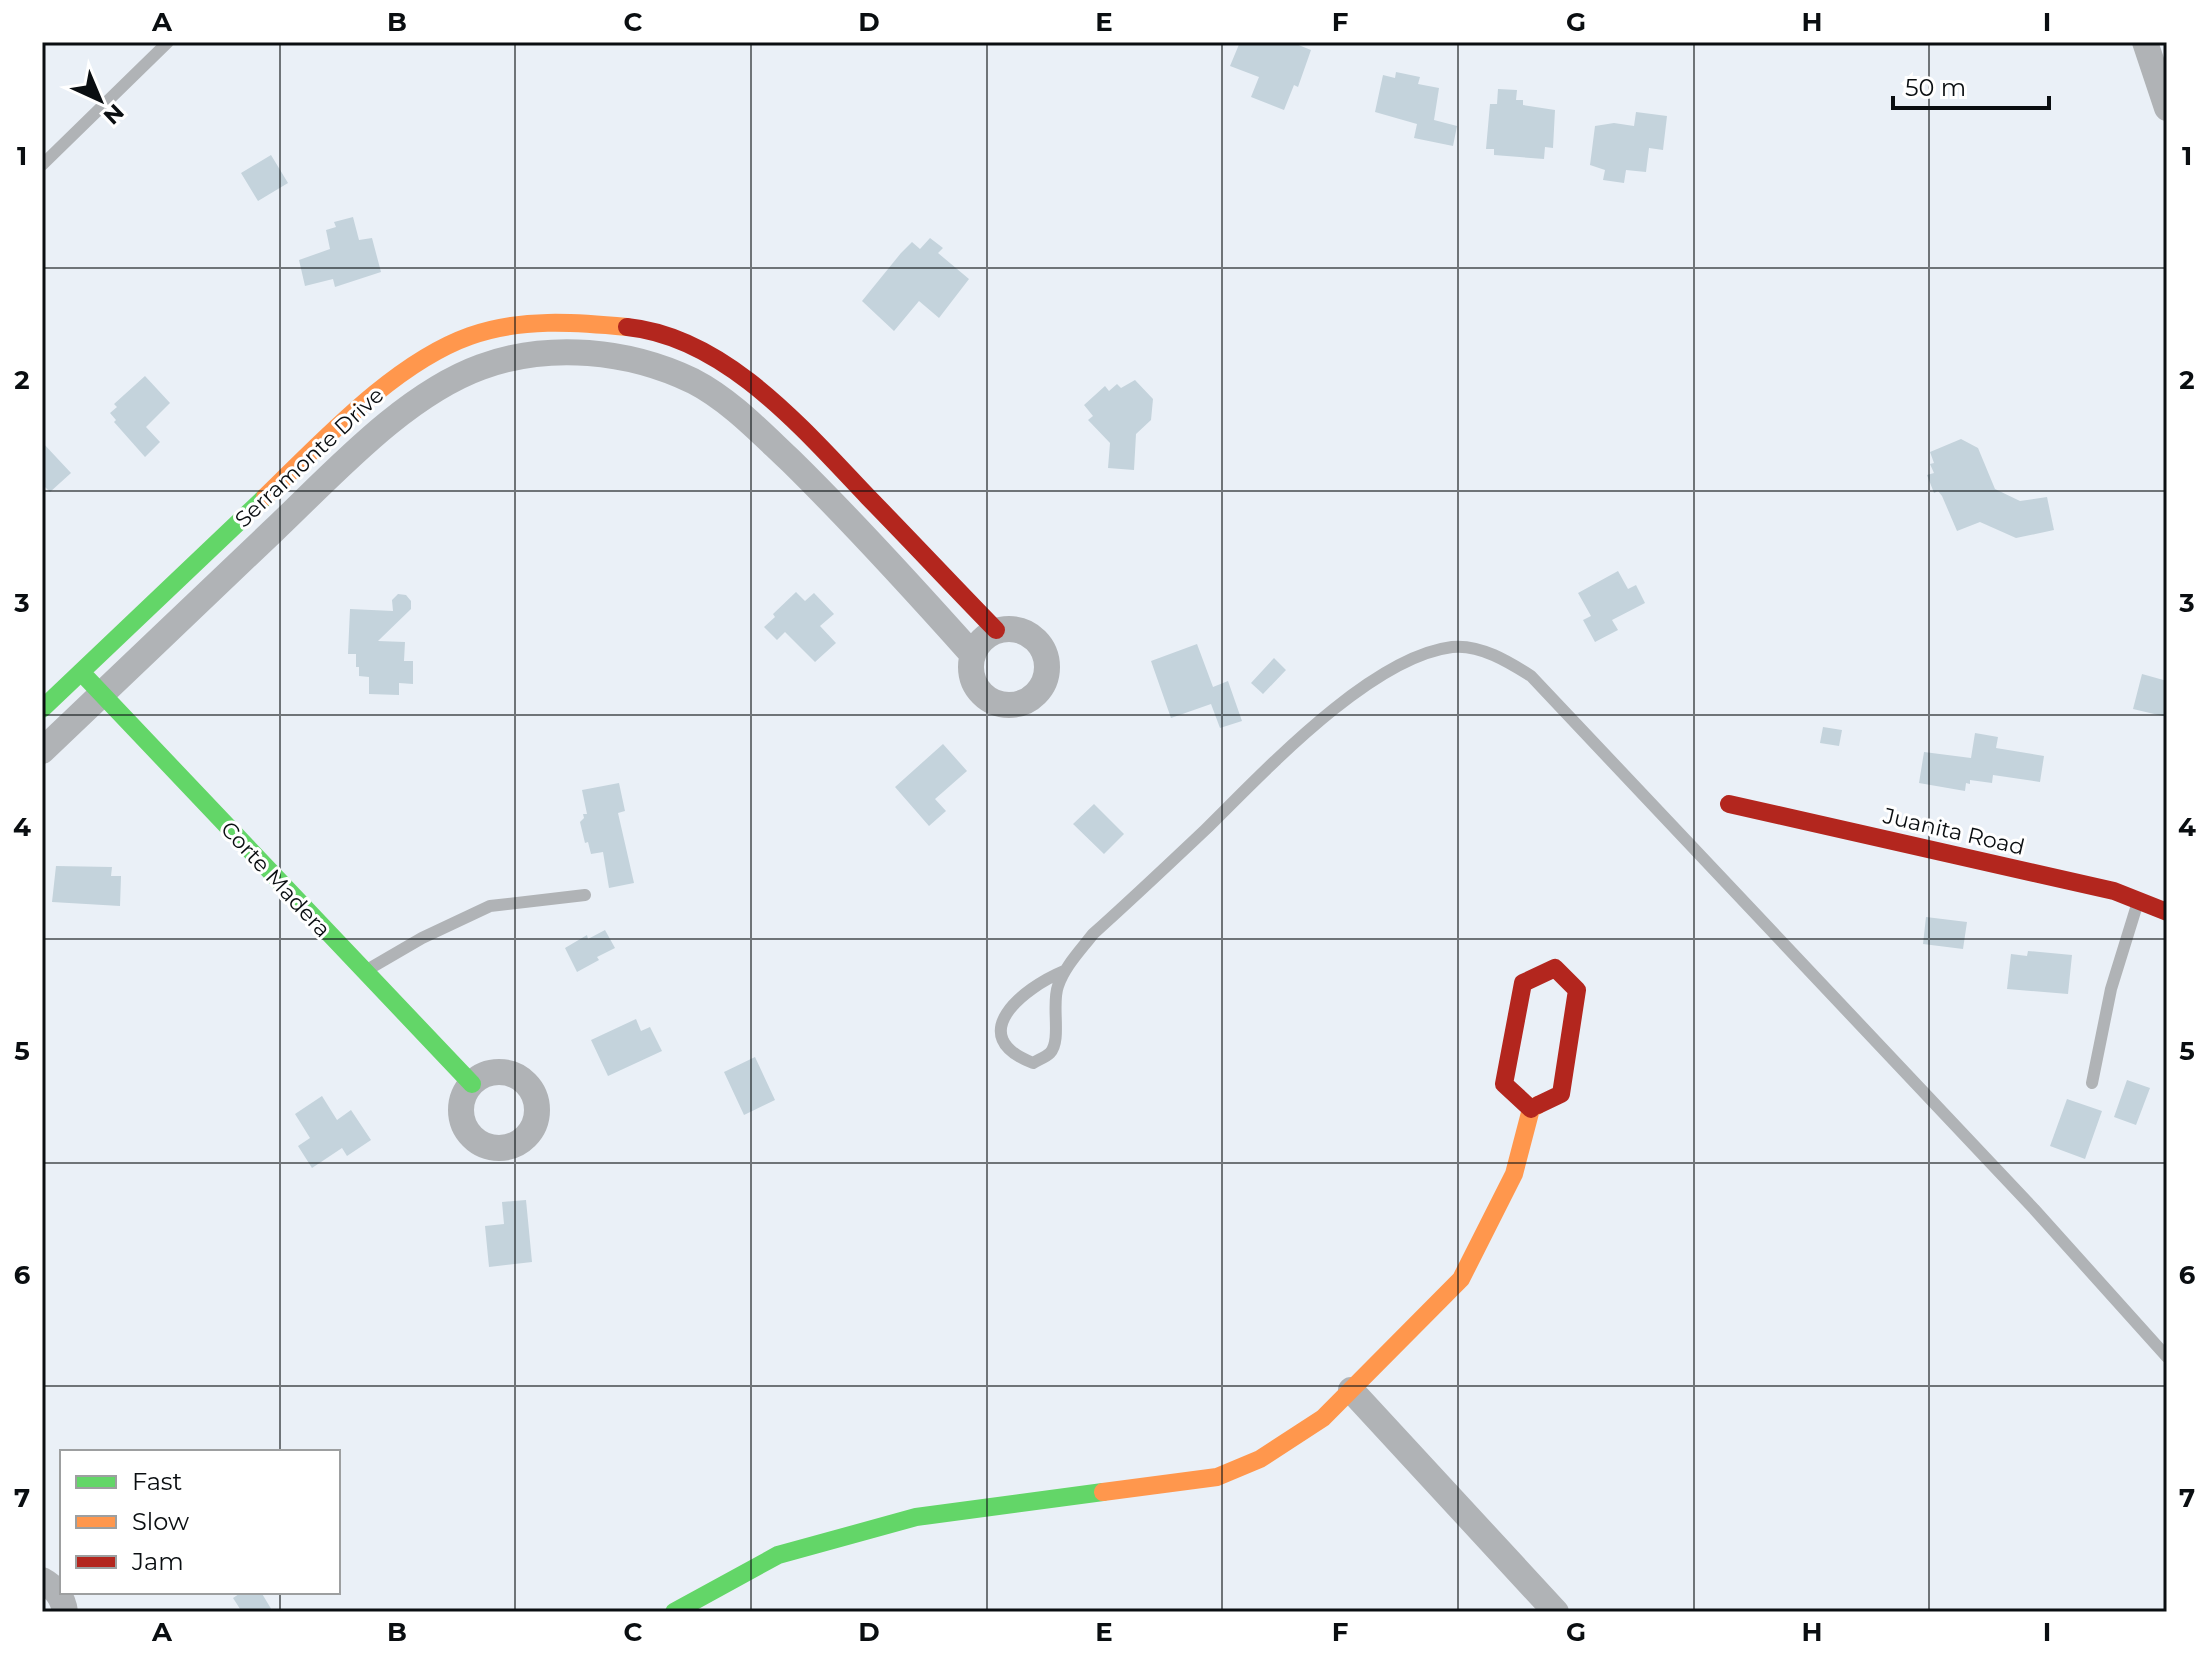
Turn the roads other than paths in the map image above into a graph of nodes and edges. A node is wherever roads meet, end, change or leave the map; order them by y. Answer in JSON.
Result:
{"nodes":[{"id":1,"x":168,"y":42,"type":"edge"},
{"id":2,"x":2145,"y":42,"type":"edge"},
{"id":3,"x":2167,"y":108,"type":"edge"},
{"id":4,"x":42,"y":165,"type":"edge"},
{"id":5,"x":616,"y":326,"type":"junction"},
{"id":6,"x":610,"y":356,"type":"junction"},
{"id":7,"x":317,"y":445,"type":"junction"},
{"id":8,"x":338,"y":469,"type":"junction"},
{"id":9,"x":850,"y":478,"type":"junction"},
{"id":10,"x":829,"y":498,"type":"junction"},
{"id":11,"x":996,"y":630,"type":"junction"},
{"id":12,"x":973,"y":655,"type":"junction"},
{"id":13,"x":81,"y":672,"type":"junction"},
{"id":14,"x":101,"y":694,"type":"junction"},
{"id":15,"x":42,"y":709,"type":"edge"},
{"id":16,"x":42,"y":751,"type":"edge"},
{"id":17,"x":1729,"y":804,"type":"dead end"},
{"id":18,"x":585,"y":895,"type":"dead end"},
{"id":19,"x":2138,"y":901,"type":"junction"},
{"id":20,"x":2167,"y":912,"type":"edge"},
{"id":21,"x":364,"y":971,"type":"junction"},
{"id":22,"x":1064,"y":971,"type":"junction"},
{"id":23,"x":2092,"y":1083,"type":"dead end"},
{"id":24,"x":472,"y":1084,"type":"dead end"},
{"id":25,"x":1531,"y":1109,"type":"junction"},
{"id":26,"x":2167,"y":1357,"type":"edge"},
{"id":27,"x":1351,"y":1390,"type":"junction"},
{"id":28,"x":42,"y":1580,"type":"edge"},
{"id":29,"x":65,"y":1612,"type":"edge"},
{"id":30,"x":674,"y":1612,"type":"edge"},
{"id":31,"x":1556,"y":1612,"type":"edge"}],
"edges":[{"from":1,"to":4,"type":"lane"},
{"from":2,"to":3,"type":"street"},
{"from":5,"to":6,"type":"street"},
{"from":5,"to":7,"type":"street","name":"Serramonte Drive"},
{"from":5,"to":9,"type":"street","name":"Serramonte Drive"},
{"from":6,"to":8,"type":"street","name":"Serramonte Drive"},
{"from":6,"to":10,"type":"street","name":"Serramonte Drive"},
{"from":7,"to":8,"type":"street"},
{"from":7,"to":13,"type":"street","name":"Serramonte Drive"},
{"from":8,"to":14,"type":"street","name":"Serramonte Drive"},
{"from":9,"to":10,"type":"street"},
{"from":9,"to":11,"type":"street","name":"Serramonte Drive"},
{"from":10,"to":12,"type":"street","name":"Serramonte Drive"},
{"from":11,"to":12,"type":"street"},
{"from":11,"to":12,"type":"street"},
{"from":13,"to":14,"type":"street","name":"Corte Madera"},
{"from":13,"to":15,"type":"street","name":"Serramonte Drive"},
{"from":14,"to":16,"type":"street","name":"Serramonte Drive"},
{"from":14,"to":21,"type":"street","name":"Corte Madera"},
{"from":17,"to":19,"type":"street","name":"Juanita Road"},
{"from":18,"to":21,"type":"lane"},
{"from":19,"to":20,"type":"street","name":"Juanita Road"},
{"from":19,"to":23,"type":"lane"},
{"from":21,"to":24,"type":"street","name":"Corte Madera"},
{"from":22,"to":22,"type":"lane"},
{"from":22,"to":26,"type":"lane"},
{"from":25,"to":25,"type":"street"},
{"from":25,"to":27,"type":"street"},
{"from":27,"to":30,"type":"street"},
{"from":27,"to":31,"type":"street"},
{"from":28,"to":29,"type":"street"}]}
